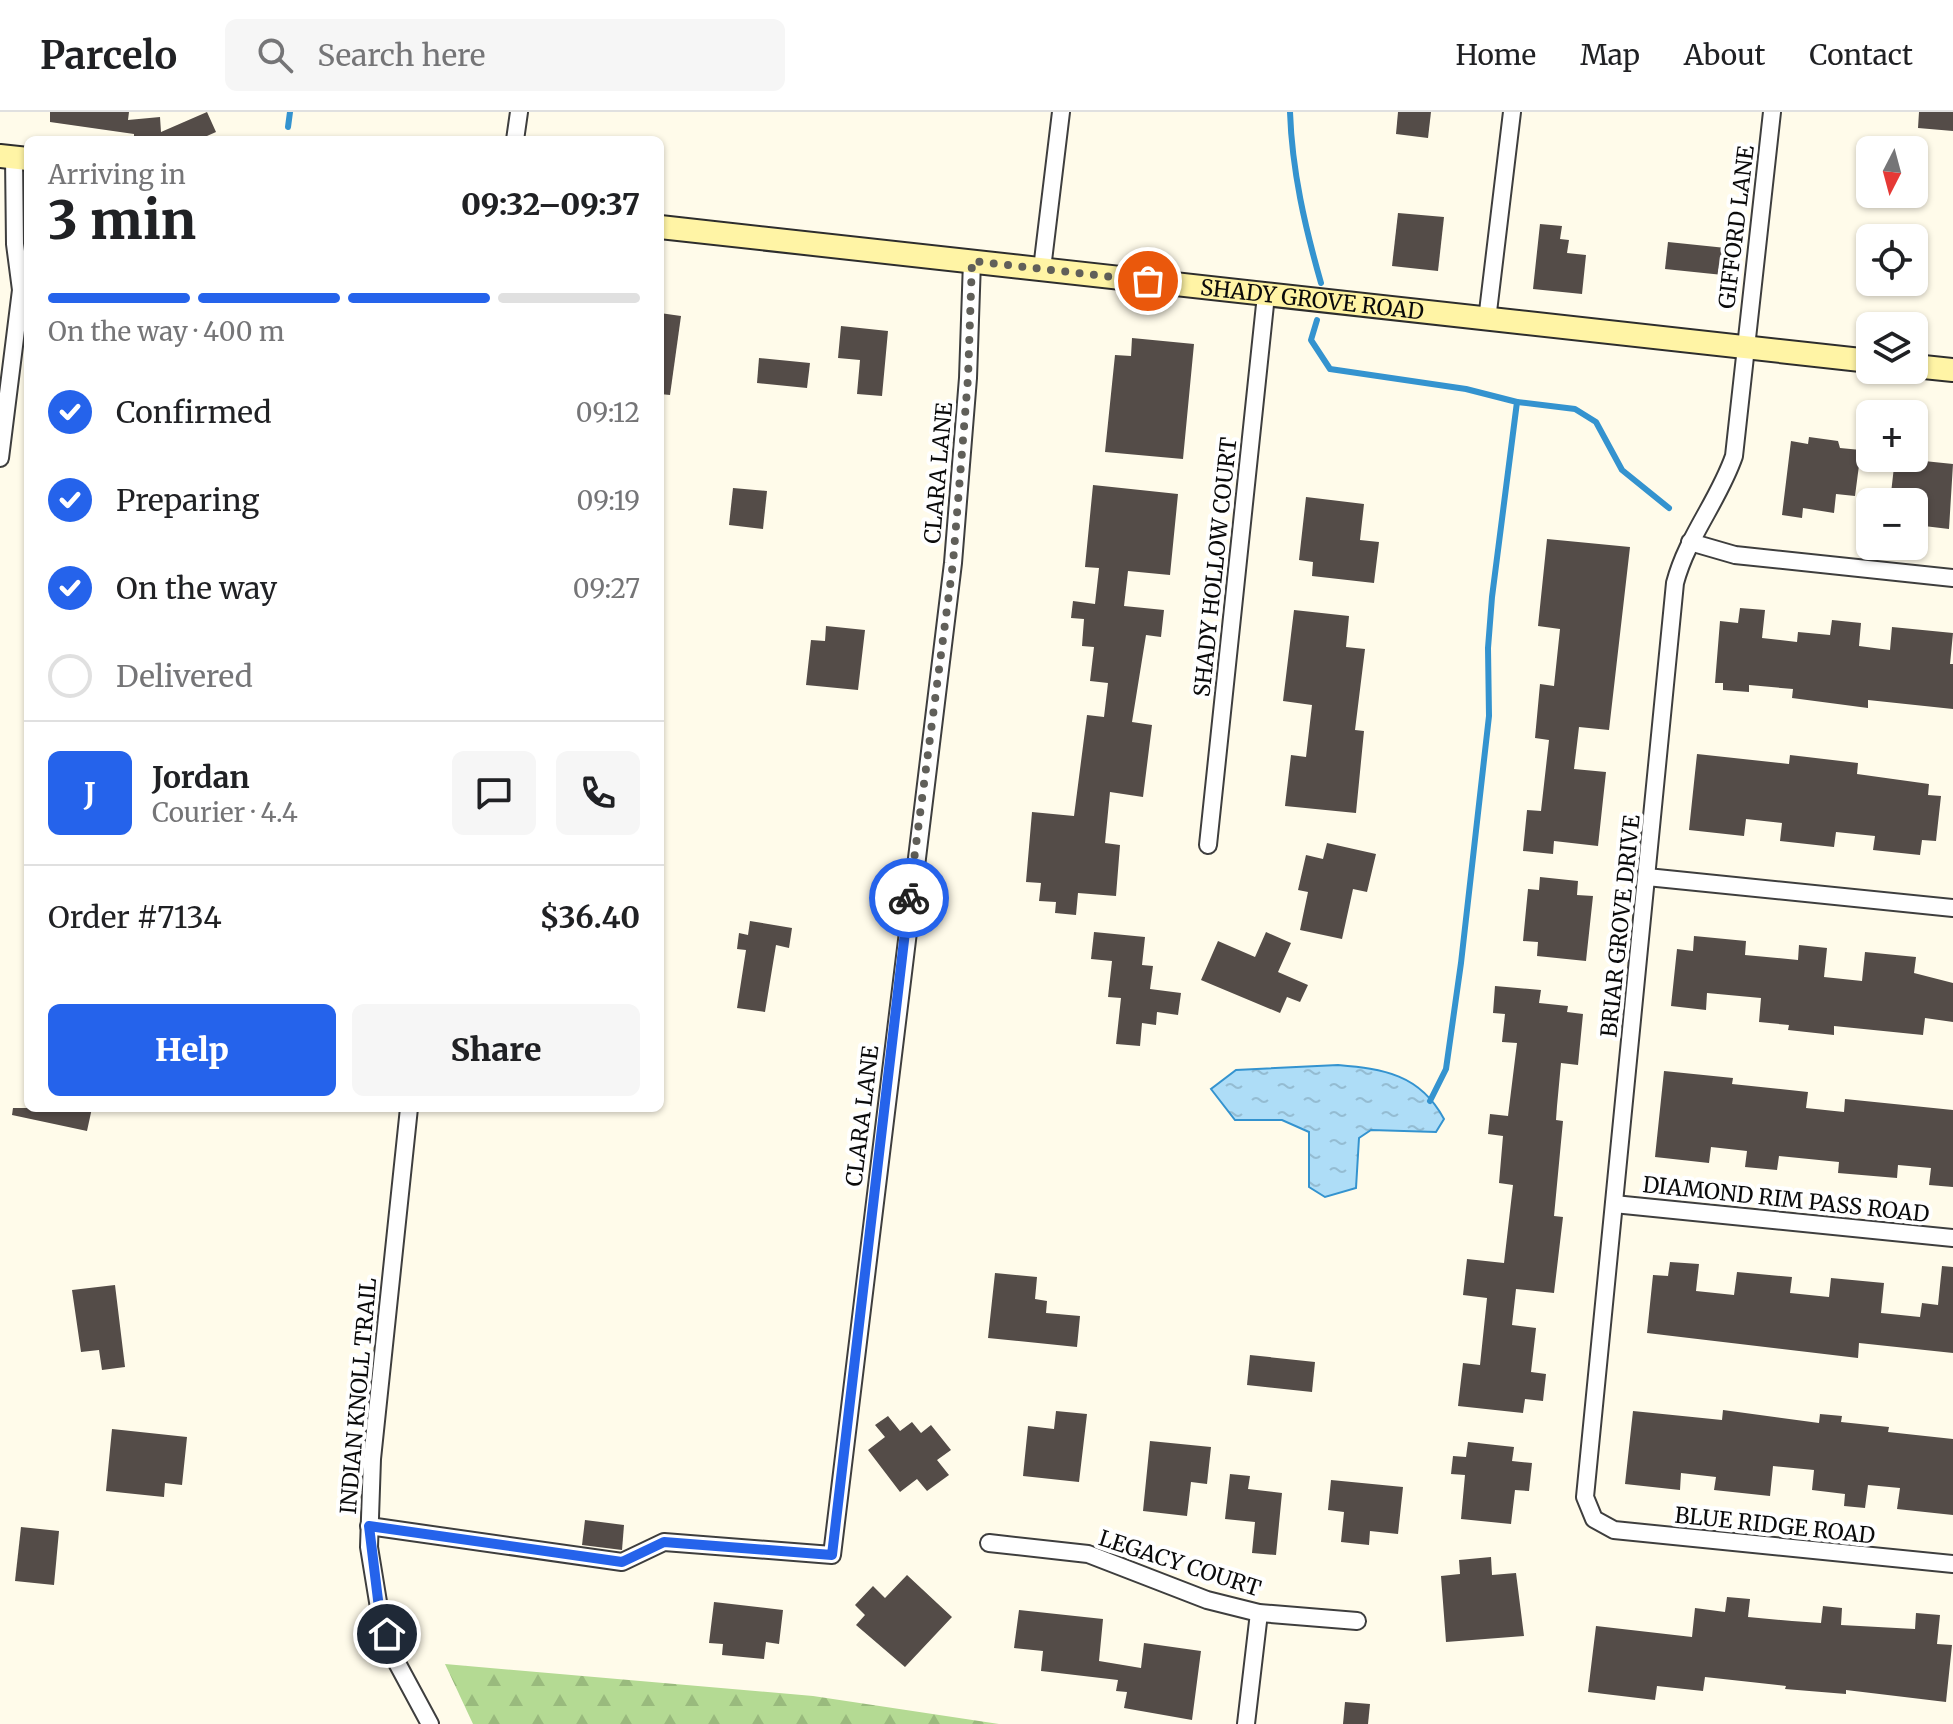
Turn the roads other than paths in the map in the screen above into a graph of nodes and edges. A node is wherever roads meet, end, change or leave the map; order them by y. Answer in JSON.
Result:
{"nodes":[{"id":1,"x":519,"y":112,"type":"edge"},
{"id":2,"x":1061,"y":112,"type":"edge"},
{"id":3,"x":1512,"y":112,"type":"edge"},
{"id":4,"x":1772,"y":112,"type":"edge"},
{"id":5,"x":516,"y":136,"type":"edge"},
{"id":6,"x":14,"y":158,"type":"edge"},
{"id":7,"x":664,"y":227,"type":"edge"},
{"id":8,"x":972,"y":261,"type":"junction"},
{"id":9,"x":1042,"y":269,"type":"junction"},
{"id":10,"x":1266,"y":295,"type":"junction"},
{"id":11,"x":1487,"y":320,"type":"junction"},
{"id":12,"x":1746,"y":348,"type":"junction"},
{"id":13,"x":1856,"y":360,"type":"edge"},
{"id":14,"x":1928,"y":367,"type":"edge"},
{"id":15,"x":1953,"y":370,"type":"edge"},
{"id":16,"x":0,"y":458,"type":"edge"},
{"id":17,"x":1690,"y":542,"type":"junction"},
{"id":18,"x":1953,"y":578,"type":"edge"},
{"id":19,"x":1208,"y":845,"type":"dead end"},
{"id":20,"x":1647,"y":877,"type":"junction"},
{"id":21,"x":1953,"y":908,"type":"edge"},
{"id":22,"x":409,"y":1112,"type":"edge"},
{"id":23,"x":1614,"y":1204,"type":"junction"},
{"id":24,"x":1953,"y":1238,"type":"edge"},
{"id":25,"x":1594,"y":1519,"type":"joint"},
{"id":26,"x":369,"y":1526,"type":"junction"},
{"id":27,"x":989,"y":1543,"type":"dead end"},
{"id":28,"x":1953,"y":1564,"type":"edge"},
{"id":29,"x":1259,"y":1613,"type":"junction"},
{"id":30,"x":1357,"y":1621,"type":"dead end"},
{"id":31,"x":430,"y":1724,"type":"edge"},
{"id":32,"x":1246,"y":1724,"type":"edge"}],
"edges":[{"from":1,"to":5,"type":"street"},
{"from":2,"to":9,"type":"street"},
{"from":3,"to":11,"type":"street"},
{"from":4,"to":12,"type":"street","name":"GIFFORD LANE"},
{"from":6,"to":16,"type":"street"},
{"from":7,"to":8,"type":"street","name":"SHADY GROVE ROAD"},
{"from":8,"to":9,"type":"street","name":"SHADY GROVE ROAD"},
{"from":8,"to":26,"type":"street","name":"CLARA LANE"},
{"from":9,"to":10,"type":"street","name":"SHADY GROVE ROAD"},
{"from":10,"to":11,"type":"street","name":"SHADY GROVE ROAD"},
{"from":10,"to":19,"type":"street","name":"SHADY HOLLOW COURT"},
{"from":11,"to":12,"type":"street","name":"SHADY GROVE ROAD"},
{"from":12,"to":13,"type":"street","name":"SHADY GROVE ROAD"},
{"from":12,"to":17,"type":"street","name":"BRIAR GROVE DRIVE"},
{"from":14,"to":15,"type":"street"},
{"from":17,"to":18,"type":"street"},
{"from":17,"to":20,"type":"street","name":"BRIAR GROVE DRIVE"},
{"from":20,"to":21,"type":"street"},
{"from":20,"to":23,"type":"street","name":"BRIAR GROVE DRIVE"},
{"from":22,"to":26,"type":"street","name":"INDIAN KNOLL TRAIL"},
{"from":23,"to":24,"type":"street","name":"DIAMOND RIM PASS ROAD"},
{"from":23,"to":25,"type":"street","name":"BRIAR GROVE DRIVE"},
{"from":25,"to":28,"type":"street","name":"BLUE RIDGE ROAD"},
{"from":26,"to":31,"type":"street","name":"INDIAN KNOLL TRAIL"},
{"from":27,"to":29,"type":"street","name":"LEGACY COURT"},
{"from":29,"to":30,"type":"street","name":"LEGACY COURT"},
{"from":29,"to":32,"type":"street"}]}
